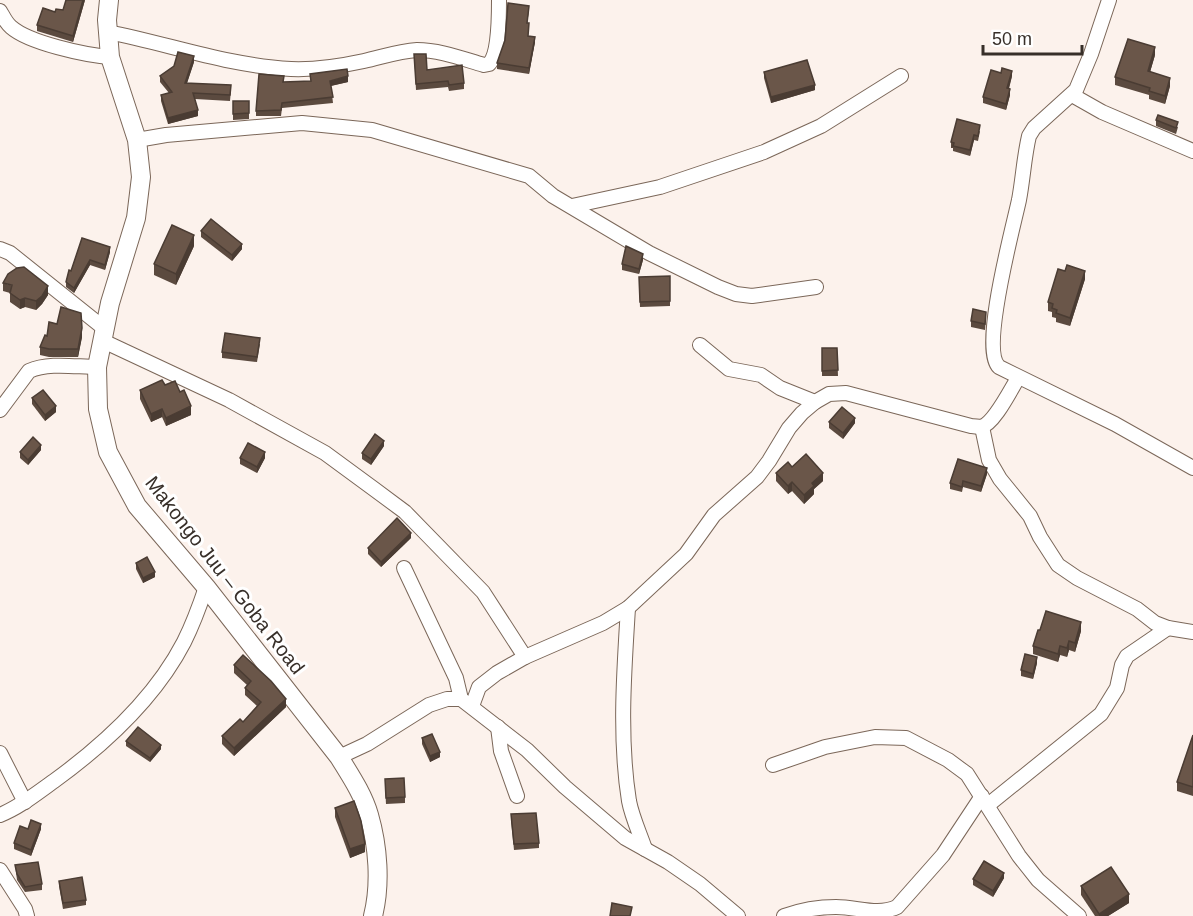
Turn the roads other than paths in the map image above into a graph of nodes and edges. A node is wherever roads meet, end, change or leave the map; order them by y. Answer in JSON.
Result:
{"nodes":[{"id":1,"x":109,"y":0,"type":"edge"},
{"id":2,"x":499,"y":0,"type":"edge"},
{"id":3,"x":1109,"y":0,"type":"edge"},
{"id":4,"x":0,"y":11,"type":"edge"},
{"id":5,"x":5,"y":30,"type":"edge"},
{"id":6,"x":108,"y":32,"type":"junction"},
{"id":7,"x":110,"y":57,"type":"junction"},
{"id":8,"x":902,"y":76,"type":"dead end"},
{"id":9,"x":1072,"y":95,"type":"junction"},
{"id":10,"x":137,"y":140,"type":"junction"},
{"id":11,"x":1193,"y":151,"type":"edge"},
{"id":12,"x":572,"y":207,"type":"junction"},
{"id":13,"x":0,"y":249,"type":"edge"},
{"id":14,"x":816,"y":287,"type":"dead end"},
{"id":15,"x":104,"y":335,"type":"junction"},
{"id":16,"x":699,"y":345,"type":"dead end"},
{"id":17,"x":97,"y":367,"type":"junction"},
{"id":18,"x":1018,"y":378,"type":"junction"},
{"id":19,"x":815,"y":402,"type":"junction"},
{"id":20,"x":0,"y":410,"type":"edge"},
{"id":21,"x":982,"y":427,"type":"junction"},
{"id":22,"x":1193,"y":468,"type":"edge"},
{"id":23,"x":404,"y":568,"type":"dead end"},
{"id":24,"x":206,"y":587,"type":"junction"},
{"id":25,"x":628,"y":608,"type":"junction"},
{"id":26,"x":1168,"y":628,"type":"junction"},
{"id":27,"x":1193,"y":632,"type":"edge"},
{"id":28,"x":525,"y":657,"type":"junction"},
{"id":29,"x":466,"y":703,"type":"junction"},
{"id":30,"x":498,"y":727,"type":"junction"},
{"id":31,"x":0,"y":753,"type":"edge"},
{"id":32,"x":339,"y":757,"type":"junction"},
{"id":33,"x":773,"y":765,"type":"dead end"},
{"id":34,"x":517,"y":796,"type":"dead end"},
{"id":35,"x":985,"y":800,"type":"junction"},
{"id":36,"x":25,"y":802,"type":"junction"},
{"id":37,"x":0,"y":814,"type":"edge"},
{"id":38,"x":645,"y":849,"type":"junction"},
{"id":39,"x":0,"y":870,"type":"edge"},
{"id":40,"x":27,"y":916,"type":"edge"},
{"id":41,"x":373,"y":916,"type":"edge"},
{"id":42,"x":738,"y":916,"type":"edge"},
{"id":43,"x":784,"y":916,"type":"edge"},
{"id":44,"x":1079,"y":916,"type":"edge"}],
"edges":[{"from":1,"to":6,"type":"street","name":"Makongo Juu – Goba Road"},
{"from":2,"to":6,"type":"street"},
{"from":3,"to":9,"type":"street"},
{"from":4,"to":5,"type":"street"},
{"from":5,"to":7,"type":"street"},
{"from":6,"to":7,"type":"street","name":"Makongo Juu – Goba Road"},
{"from":7,"to":10,"type":"street","name":"Makongo Juu – Goba Road"},
{"from":8,"to":12,"type":"street"},
{"from":9,"to":11,"type":"street"},
{"from":9,"to":18,"type":"street"},
{"from":10,"to":12,"type":"street"},
{"from":10,"to":15,"type":"street","name":"Makongo Juu – Goba Road"},
{"from":12,"to":14,"type":"street"},
{"from":13,"to":15,"type":"street"},
{"from":15,"to":17,"type":"street","name":"Makongo Juu – Goba Road"},
{"from":15,"to":28,"type":"street"},
{"from":16,"to":19,"type":"street"},
{"from":17,"to":20,"type":"street"},
{"from":17,"to":24,"type":"street","name":"Makongo Juu – Goba Road"},
{"from":18,"to":21,"type":"street"},
{"from":18,"to":22,"type":"street"},
{"from":19,"to":21,"type":"street"},
{"from":19,"to":25,"type":"street"},
{"from":21,"to":26,"type":"street"},
{"from":23,"to":29,"type":"street"},
{"from":24,"to":32,"type":"street","name":"Makongo Juu – Goba Road"},
{"from":24,"to":36,"type":"street"},
{"from":25,"to":28,"type":"street"},
{"from":25,"to":38,"type":"street"},
{"from":26,"to":27,"type":"street"},
{"from":26,"to":35,"type":"street"},
{"from":28,"to":29,"type":"street"},
{"from":29,"to":30,"type":"street"},
{"from":29,"to":32,"type":"street"},
{"from":30,"to":34,"type":"street"},
{"from":30,"to":38,"type":"street"},
{"from":31,"to":36,"type":"street"},
{"from":32,"to":41,"type":"street","name":"Makongo Juu – Goba Road"},
{"from":33,"to":35,"type":"street"},
{"from":35,"to":43,"type":"street"},
{"from":35,"to":44,"type":"street"},
{"from":36,"to":37,"type":"street"},
{"from":38,"to":42,"type":"street"},
{"from":39,"to":40,"type":"street"}]}
